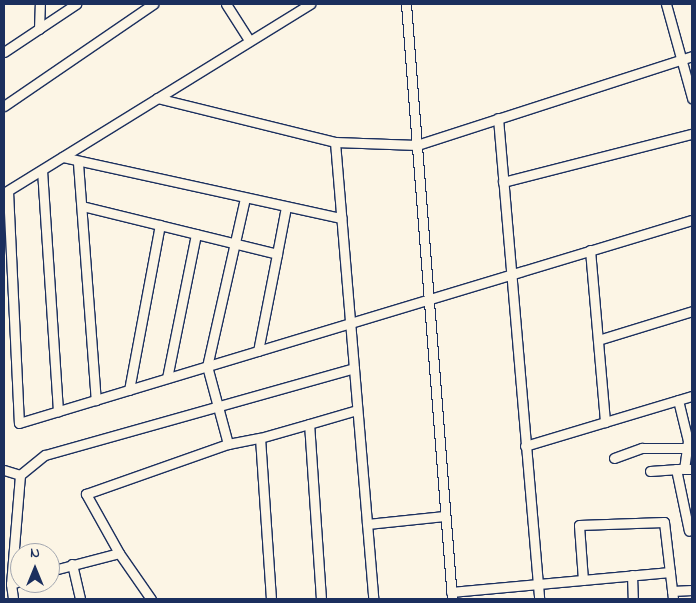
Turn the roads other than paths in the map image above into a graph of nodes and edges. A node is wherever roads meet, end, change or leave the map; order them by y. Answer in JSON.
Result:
{"nodes":[{"id":1,"x":40,"y":4,"type":"edge"},
{"id":2,"x":76,"y":4,"type":"edge"},
{"id":3,"x":153,"y":4,"type":"edge"},
{"id":4,"x":226,"y":4,"type":"edge"},
{"id":5,"x":310,"y":4,"type":"edge"},
{"id":6,"x":406,"y":4,"type":"edge"},
{"id":7,"x":666,"y":4,"type":"edge"},
{"id":8,"x":39,"y":29,"type":"junction"},
{"id":9,"x":249,"y":40,"type":"junction"},
{"id":10,"x":4,"y":52,"type":"edge"},
{"id":11,"x":692,"y":56,"type":"edge"},
{"id":12,"x":681,"y":59,"type":"junction"},
{"id":13,"x":157,"y":98,"type":"junction"},
{"id":14,"x":692,"y":98,"type":"edge"},
{"id":15,"x":4,"y":106,"type":"edge"},
{"id":16,"x":498,"y":118,"type":"junction"},
{"id":17,"x":692,"y":134,"type":"edge"},
{"id":18,"x":335,"y":142,"type":"junction"},
{"id":19,"x":417,"y":145,"type":"junction"},
{"id":20,"x":63,"y":157,"type":"junction"},
{"id":21,"x":78,"y":163,"type":"junction"},
{"id":22,"x":42,"y":170,"type":"junction"},
{"id":23,"x":503,"y":182,"type":"junction"},
{"id":24,"x":6,"y":192,"type":"edge"},
{"id":25,"x":245,"y":198,"type":"junction"},
{"id":26,"x":82,"y":206,"type":"junction"},
{"id":27,"x":286,"y":207,"type":"junction"},
{"id":28,"x":341,"y":218,"type":"junction"},
{"id":29,"x":692,"y":220,"type":"edge"},
{"id":30,"x":160,"y":225,"type":"junction"},
{"id":31,"x":196,"y":234,"type":"junction"},
{"id":32,"x":235,"y":244,"type":"junction"},
{"id":33,"x":590,"y":250,"type":"junction"},
{"id":34,"x":277,"y":254,"type":"junction"},
{"id":35,"x":510,"y":275,"type":"junction"},
{"id":36,"x":429,"y":299,"type":"junction"},
{"id":37,"x":692,"y":311,"type":"edge"},
{"id":38,"x":350,"y":323,"type":"junction"},
{"id":39,"x":598,"y":340,"type":"junction"},
{"id":40,"x":258,"y":350,"type":"junction"},
{"id":41,"x":207,"y":366,"type":"junction"},
{"id":42,"x":354,"y":368,"type":"junction"},
{"id":43,"x":167,"y":378,"type":"junction"},
{"id":44,"x":129,"y":390,"type":"junction"},
{"id":45,"x":692,"y":396,"type":"edge"},
{"id":46,"x":96,"y":400,"type":"junction"},
{"id":47,"x":678,"y":400,"type":"junction"},
{"id":48,"x":217,"y":405,"type":"junction"},
{"id":49,"x":357,"y":410,"type":"junction"},
{"id":50,"x":58,"y":411,"type":"junction"},
{"id":51,"x":605,"y":422,"type":"junction"},
{"id":52,"x":310,"y":424,"type":"junction"},
{"id":53,"x":260,"y":438,"type":"junction"},
{"id":54,"x":228,"y":444,"type":"junction"},
{"id":55,"x":525,"y":446,"type":"junction"},
{"id":56,"x":687,"y":448,"type":"junction"},
{"id":57,"x":614,"y":458,"type":"dead end"},
{"id":58,"x":684,"y":469,"type":"edge"},
{"id":59,"x":4,"y":470,"type":"edge"},
{"id":60,"x":650,"y":471,"type":"dead end"},
{"id":61,"x":20,"y":475,"type":"junction"},
{"id":62,"x":446,"y":516,"type":"junction"},
{"id":63,"x":367,"y":524,"type":"junction"},
{"id":64,"x":689,"y":531,"type":"dead end"},
{"id":65,"x":17,"y":543,"type":"edge"},
{"id":66,"x":119,"y":554,"type":"junction"},
{"id":67,"x":72,"y":564,"type":"junction"},
{"id":68,"x":60,"y":568,"type":"edge"},
{"id":69,"x":670,"y":572,"type":"junction"},
{"id":70,"x":632,"y":575,"type":"junction"},
{"id":71,"x":583,"y":580,"type":"junction"},
{"id":72,"x":537,"y":584,"type":"junction"},
{"id":73,"x":692,"y":590,"type":"edge"},
{"id":74,"x":672,"y":595,"type":"edge"},
{"id":75,"x":452,"y":596,"type":"edge"},
{"id":76,"x":80,"y":599,"type":"edge"},
{"id":77,"x":151,"y":599,"type":"edge"},
{"id":78,"x":271,"y":599,"type":"edge"},
{"id":79,"x":321,"y":599,"type":"edge"},
{"id":80,"x":373,"y":599,"type":"edge"},
{"id":81,"x":539,"y":599,"type":"edge"},
{"id":82,"x":633,"y":599,"type":"edge"}],
"edges":[{"from":1,"to":8,"type":"street"},
{"from":2,"to":8,"type":"street"},
{"from":3,"to":15,"type":"street"},
{"from":4,"to":9,"type":"street"},
{"from":5,"to":9,"type":"street"},
{"from":6,"to":19,"type":"street"},
{"from":7,"to":12,"type":"street"},
{"from":8,"to":10,"type":"street"},
{"from":9,"to":13,"type":"street"},
{"from":11,"to":12,"type":"street"},
{"from":12,"to":14,"type":"street"},
{"from":12,"to":16,"type":"street"},
{"from":13,"to":18,"type":"street"},
{"from":13,"to":20,"type":"street"},
{"from":16,"to":19,"type":"street"},
{"from":16,"to":23,"type":"street"},
{"from":17,"to":23,"type":"street"},
{"from":18,"to":19,"type":"street"},
{"from":18,"to":28,"type":"street"},
{"from":19,"to":36,"type":"street"},
{"from":20,"to":21,"type":"street"},
{"from":20,"to":22,"type":"street"},
{"from":21,"to":25,"type":"street"},
{"from":21,"to":26,"type":"street"},
{"from":22,"to":24,"type":"street"},
{"from":22,"to":50,"type":"street"},
{"from":23,"to":35,"type":"street"},
{"from":24,"to":50,"type":"street"},
{"from":25,"to":27,"type":"street"},
{"from":25,"to":32,"type":"street"},
{"from":26,"to":30,"type":"street"},
{"from":26,"to":46,"type":"street"},
{"from":27,"to":28,"type":"street"},
{"from":27,"to":34,"type":"street"},
{"from":28,"to":38,"type":"street"},
{"from":29,"to":33,"type":"street"},
{"from":30,"to":31,"type":"street"},
{"from":30,"to":44,"type":"street"},
{"from":31,"to":32,"type":"street"},
{"from":31,"to":43,"type":"street"},
{"from":32,"to":34,"type":"street"},
{"from":32,"to":41,"type":"street"},
{"from":33,"to":35,"type":"street"},
{"from":33,"to":39,"type":"street"},
{"from":34,"to":40,"type":"street"},
{"from":35,"to":36,"type":"street"},
{"from":35,"to":55,"type":"street"},
{"from":36,"to":38,"type":"street"},
{"from":36,"to":62,"type":"street"},
{"from":37,"to":39,"type":"street"},
{"from":38,"to":40,"type":"street"},
{"from":38,"to":42,"type":"street"},
{"from":39,"to":51,"type":"street"},
{"from":40,"to":41,"type":"street"},
{"from":41,"to":43,"type":"street"},
{"from":41,"to":48,"type":"street"},
{"from":42,"to":48,"type":"street"},
{"from":42,"to":49,"type":"street"},
{"from":43,"to":44,"type":"street"},
{"from":44,"to":46,"type":"street"},
{"from":45,"to":47,"type":"street"},
{"from":46,"to":50,"type":"street"},
{"from":47,"to":51,"type":"street"},
{"from":47,"to":56,"type":"street"},
{"from":48,"to":54,"type":"street"},
{"from":48,"to":61,"type":"street"},
{"from":49,"to":52,"type":"street"},
{"from":49,"to":63,"type":"street"},
{"from":51,"to":55,"type":"street"},
{"from":52,"to":53,"type":"street"},
{"from":52,"to":79,"type":"street"},
{"from":53,"to":54,"type":"street"},
{"from":53,"to":78,"type":"street"},
{"from":54,"to":66,"type":"street"},
{"from":55,"to":72,"type":"street"},
{"from":56,"to":57,"type":"street"},
{"from":56,"to":58,"type":"street"},
{"from":58,"to":60,"type":"street"},
{"from":58,"to":64,"type":"street"},
{"from":59,"to":61,"type":"street"},
{"from":61,"to":65,"type":"street"},
{"from":62,"to":63,"type":"street"},
{"from":62,"to":75,"type":"street"},
{"from":63,"to":80,"type":"street"},
{"from":66,"to":67,"type":"street"},
{"from":66,"to":77,"type":"street"},
{"from":67,"to":68,"type":"street"},
{"from":67,"to":76,"type":"street"},
{"from":69,"to":70,"type":"street"},
{"from":69,"to":71,"type":"street"},
{"from":69,"to":74,"type":"street"},
{"from":70,"to":71,"type":"street"},
{"from":70,"to":82,"type":"street"},
{"from":71,"to":72,"type":"street"},
{"from":72,"to":75,"type":"street"},
{"from":72,"to":81,"type":"street"},
{"from":73,"to":74,"type":"street"}]}
